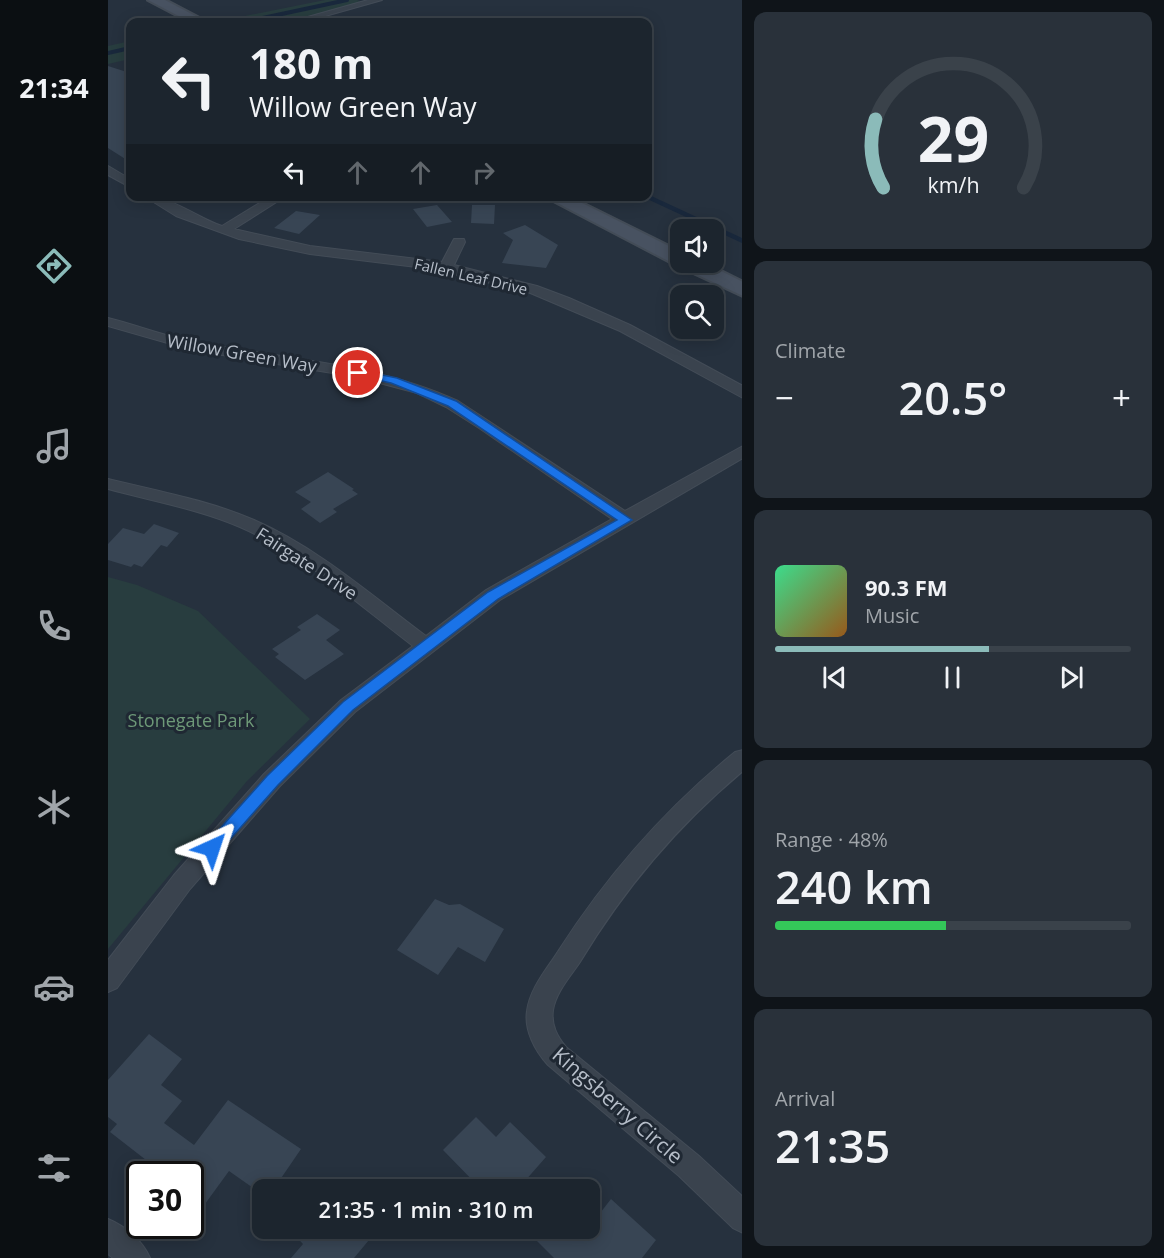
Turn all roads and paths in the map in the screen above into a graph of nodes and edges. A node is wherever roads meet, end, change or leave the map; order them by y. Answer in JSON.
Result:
{"nodes":[{"id":1,"x":155,"y":0,"type":"edge"},
{"id":2,"x":378,"y":0,"type":"edge"},
{"id":3,"x":191,"y":18,"type":"edge"},
{"id":4,"x":310,"y":18,"type":"edge"},
{"id":5,"x":108,"y":170,"type":"edge"},
{"id":6,"x":126,"y":180,"type":"edge"},
{"id":7,"x":126,"y":181,"type":"edge"},
{"id":8,"x":108,"y":185,"type":"edge"},
{"id":9,"x":158,"y":201,"type":"edge"},
{"id":10,"x":272,"y":201,"type":"edge"},
{"id":11,"x":563,"y":201,"type":"edge"},
{"id":12,"x":603,"y":201,"type":"edge"},
{"id":13,"x":652,"y":225,"type":"dead end"},
{"id":14,"x":224,"y":230,"type":"junction"},
{"id":15,"x":459,"y":242,"type":"dead end"},
{"id":16,"x":670,"y":254,"type":"edge"},
{"id":17,"x":724,"y":260,"type":"edge"},
{"id":18,"x":446,"y":267,"type":"junction"},
{"id":19,"x":742,"y":268,"type":"edge"},
{"id":20,"x":709,"y":273,"type":"edge"},
{"id":21,"x":742,"y":290,"type":"edge"},
{"id":22,"x":108,"y":321,"type":"edge"},
{"id":23,"x":742,"y":393,"type":"edge"},
{"id":24,"x":742,"y":451,"type":"edge"},
{"id":25,"x":108,"y":484,"type":"edge"},
{"id":26,"x":626,"y":520,"type":"junction"},
{"id":27,"x":425,"y":645,"type":"junction"},
{"id":28,"x":742,"y":758,"type":"edge"},
{"id":29,"x":108,"y":980,"type":"edge"},
{"id":30,"x":742,"y":1218,"type":"edge"},
{"id":31,"x":108,"y":1234,"type":"edge"},
{"id":32,"x":135,"y":1258,"type":"edge"}],
"edges":[{"from":1,"to":3,"type":"main road"},
{"from":2,"to":4,"type":"street"},
{"from":5,"to":6,"type":"street"},
{"from":7,"to":8,"type":"street"},
{"from":9,"to":14,"type":"street","name":"Fallen Leaf Drive"},
{"from":10,"to":14,"type":"street"},
{"from":11,"to":16,"type":"main road"},
{"from":12,"to":13,"type":"main road"},
{"from":14,"to":18,"type":"street","name":"Fallen Leaf Drive"},
{"from":15,"to":18,"type":"street"},
{"from":17,"to":19,"type":"main road"},
{"from":18,"to":23,"type":"street","name":"Fallen Leaf Drive"},
{"from":20,"to":21,"type":"main road"},
{"from":22,"to":26,"type":"street","name":"Willow Green Way"},
{"from":24,"to":26,"type":"street"},
{"from":25,"to":27,"type":"street","name":"Fairgate Drive"},
{"from":26,"to":27,"type":"street"},
{"from":27,"to":29,"type":"street"},
{"from":28,"to":30,"type":"street","name":"Kingsberry Circle"},
{"from":31,"to":32,"type":"street"}]}
